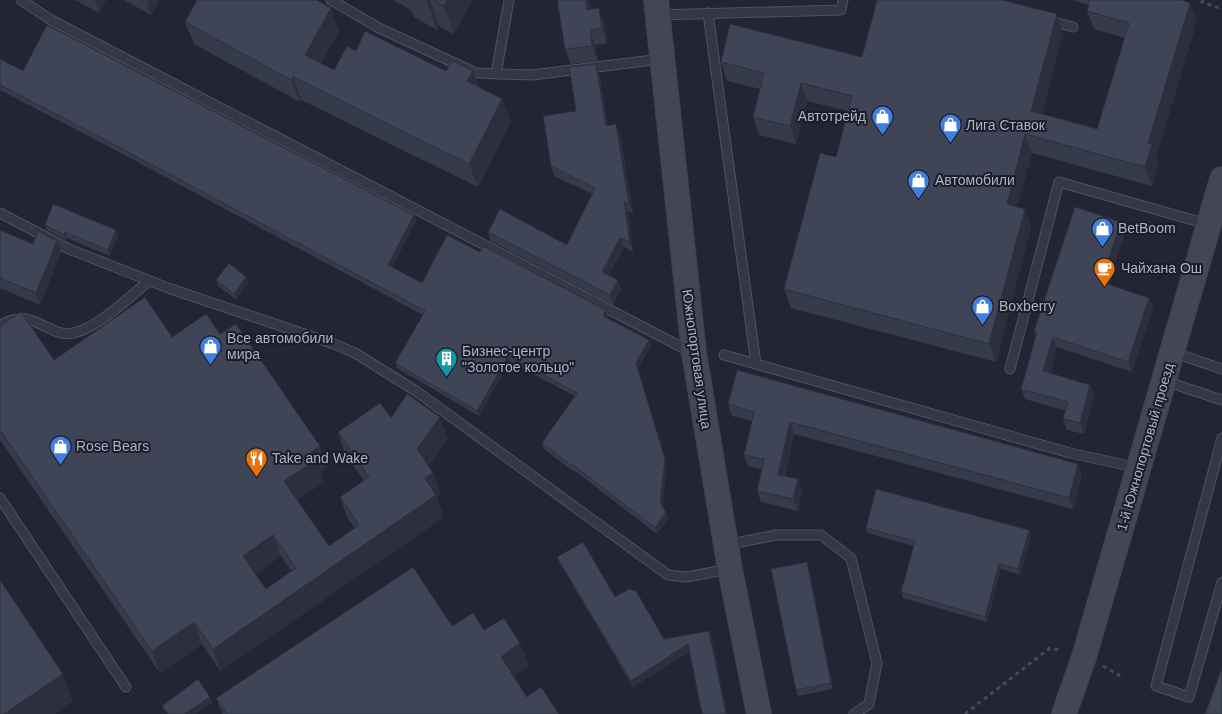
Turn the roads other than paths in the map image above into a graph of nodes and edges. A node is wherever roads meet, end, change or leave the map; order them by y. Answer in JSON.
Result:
{"nodes":[{"id":1,"x":21,"y":0,"type":"edge"},
{"id":2,"x":331,"y":0,"type":"edge"},
{"id":3,"x":509,"y":0,"type":"edge"},
{"id":4,"x":843,"y":0,"type":"edge"},
{"id":5,"x":656,"y":7,"type":"edge"},
{"id":6,"x":708,"y":13,"type":"junction"},
{"id":7,"x":1044,"y":19,"type":"edge"},
{"id":8,"x":1073,"y":27,"type":"dead end"},
{"id":9,"x":662,"y":59,"type":"junction"},
{"id":10,"x":496,"y":74,"type":"junction"},
{"id":11,"x":1222,"y":179,"type":"edge"},
{"id":12,"x":0,"y":213,"type":"edge"},
{"id":13,"x":1210,"y":225,"type":"junction"},
{"id":14,"x":149,"y":280,"type":"junction"},
{"id":15,"x":0,"y":326,"type":"edge"},
{"id":16,"x":1172,"y":352,"type":"junction"},
{"id":17,"x":694,"y":353,"type":"junction"},
{"id":18,"x":724,"y":355,"type":"dead end"},
{"id":19,"x":756,"y":364,"type":"junction"},
{"id":20,"x":1010,"y":369,"type":"dead end"},
{"id":21,"x":1222,"y":369,"type":"edge"},
{"id":22,"x":1164,"y":381,"type":"junction"},
{"id":23,"x":1222,"y":400,"type":"edge"},
{"id":24,"x":1222,"y":438,"type":"edge"},
{"id":25,"x":1139,"y":468,"type":"junction"},
{"id":26,"x":0,"y":498,"type":"edge"},
{"id":27,"x":726,"y":545,"type":"junction"},
{"id":28,"x":730,"y":569,"type":"junction"},
{"id":29,"x":1222,"y":582,"type":"edge"},
{"id":30,"x":126,"y":687,"type":"dead end"},
{"id":31,"x":759,"y":714,"type":"edge"},
{"id":32,"x":854,"y":714,"type":"edge"},
{"id":33,"x":1064,"y":714,"type":"edge"}],
"edges":[{"from":1,"to":17,"type":"lane"},
{"from":2,"to":10,"type":"lane"},
{"from":3,"to":10,"type":"lane"},
{"from":4,"to":6,"type":"lane"},
{"from":5,"to":6,"type":"lane"},
{"from":5,"to":9,"type":"main road","name":"Южнопортовая улица"},
{"from":6,"to":19,"type":"lane"},
{"from":7,"to":8,"type":"lane"},
{"from":9,"to":10,"type":"lane"},
{"from":9,"to":17,"type":"main road","name":"Южнопортовая улица"},
{"from":11,"to":13,"type":"main road","name":"1-й Южнопортовый проезд"},
{"from":12,"to":14,"type":"lane"},
{"from":13,"to":16,"type":"main road","name":"1-й Южнопортовый проезд"},
{"from":13,"to":20,"type":"lane"},
{"from":14,"to":15,"type":"lane"},
{"from":14,"to":28,"type":"lane"},
{"from":16,"to":21,"type":"lane"},
{"from":16,"to":22,"type":"main road","name":"1-й Южнопортовый проезд"},
{"from":17,"to":27,"type":"main road","name":"Южнопортовая улица"},
{"from":18,"to":19,"type":"lane"},
{"from":19,"to":25,"type":"lane"},
{"from":22,"to":23,"type":"lane"},
{"from":22,"to":25,"type":"main road","name":"1-й Южнопортовый проезд"},
{"from":24,"to":29,"type":"lane"},
{"from":25,"to":33,"type":"main road","name":"1-й Южнопортовый проезд"},
{"from":26,"to":30,"type":"lane"},
{"from":27,"to":28,"type":"main road","name":"Южнопортовая улица"},
{"from":27,"to":32,"type":"lane"},
{"from":28,"to":31,"type":"main road","name":"Южнопортовая улица"}]}
